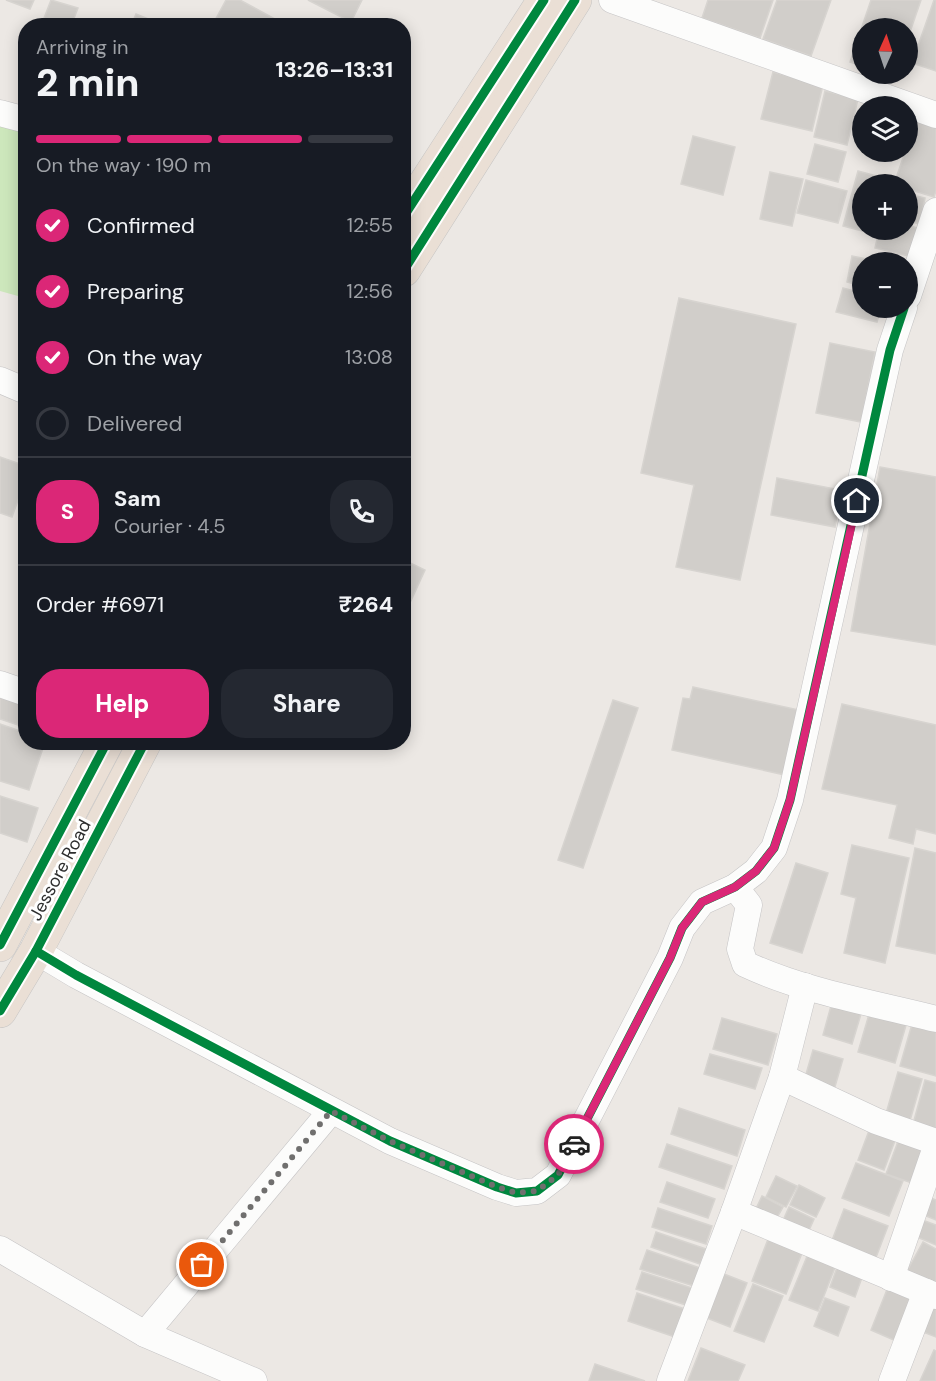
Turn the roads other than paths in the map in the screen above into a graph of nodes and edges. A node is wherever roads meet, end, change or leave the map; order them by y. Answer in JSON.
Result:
{"nodes":[{"id":1,"x":544,"y":0,"type":"edge"},
{"id":2,"x":575,"y":0,"type":"edge"},
{"id":3,"x":612,"y":0,"type":"edge"},
{"id":4,"x":0,"y":113,"type":"edge"},
{"id":5,"x":936,"y":115,"type":"edge"},
{"id":6,"x":18,"y":118,"type":"edge"},
{"id":7,"x":411,"y":205,"type":"edge"},
{"id":8,"x":936,"y":211,"type":"edge"},
{"id":9,"x":411,"y":259,"type":"edge"},
{"id":10,"x":918,"y":266,"type":"edge"},
{"id":11,"x":901,"y":318,"type":"edge"},
{"id":12,"x":0,"y":380,"type":"edge"},
{"id":13,"x":18,"y":388,"type":"edge"},
{"id":14,"x":0,"y":684,"type":"edge"},
{"id":15,"x":18,"y":690,"type":"edge"},
{"id":16,"x":103,"y":750,"type":"edge"},
{"id":17,"x":141,"y":750,"type":"edge"},
{"id":18,"x":735,"y":887,"type":"junction"},
{"id":19,"x":0,"y":945,"type":"edge"},
{"id":20,"x":36,"y":951,"type":"junction"},
{"id":21,"x":805,"y":986,"type":"junction"},
{"id":22,"x":0,"y":1011,"type":"edge"},
{"id":23,"x":936,"y":1019,"type":"edge"},
{"id":24,"x":782,"y":1077,"type":"junction"},
{"id":25,"x":331,"y":1111,"type":"junction"},
{"id":26,"x":936,"y":1142,"type":"edge"},
{"id":27,"x":936,"y":1147,"type":"edge"},
{"id":28,"x":734,"y":1212,"type":"junction"},
{"id":29,"x":0,"y":1249,"type":"edge"},
{"id":30,"x":891,"y":1278,"type":"junction"},
{"id":31,"x":931,"y":1294,"type":"edge"},
{"id":32,"x":145,"y":1334,"type":"junction"},
{"id":33,"x":254,"y":1381,"type":"edge"},
{"id":34,"x":670,"y":1381,"type":"edge"},
{"id":35,"x":892,"y":1381,"type":"edge"}],
"edges":[{"from":1,"to":7,"type":"highway"},
{"from":2,"to":9,"type":"highway"},
{"from":3,"to":5,"type":"street"},
{"from":4,"to":6,"type":"street"},
{"from":8,"to":10,"type":"street"},
{"from":11,"to":18,"type":"street"},
{"from":12,"to":13,"type":"street"},
{"from":14,"to":15,"type":"street"},
{"from":16,"to":19,"type":"highway"},
{"from":17,"to":20,"type":"highway","name":"Jessore Road"},
{"from":18,"to":21,"type":"street"},
{"from":18,"to":25,"type":"street"},
{"from":20,"to":22,"type":"highway","name":"Jessore Road"},
{"from":20,"to":25,"type":"street"},
{"from":21,"to":23,"type":"street"},
{"from":21,"to":24,"type":"street"},
{"from":24,"to":26,"type":"street"},
{"from":24,"to":28,"type":"street"},
{"from":25,"to":32,"type":"street"},
{"from":27,"to":30,"type":"street"},
{"from":28,"to":30,"type":"street"},
{"from":28,"to":34,"type":"street"},
{"from":29,"to":32,"type":"street"},
{"from":30,"to":31,"type":"street"},
{"from":31,"to":35,"type":"street"},
{"from":32,"to":33,"type":"street"}]}
